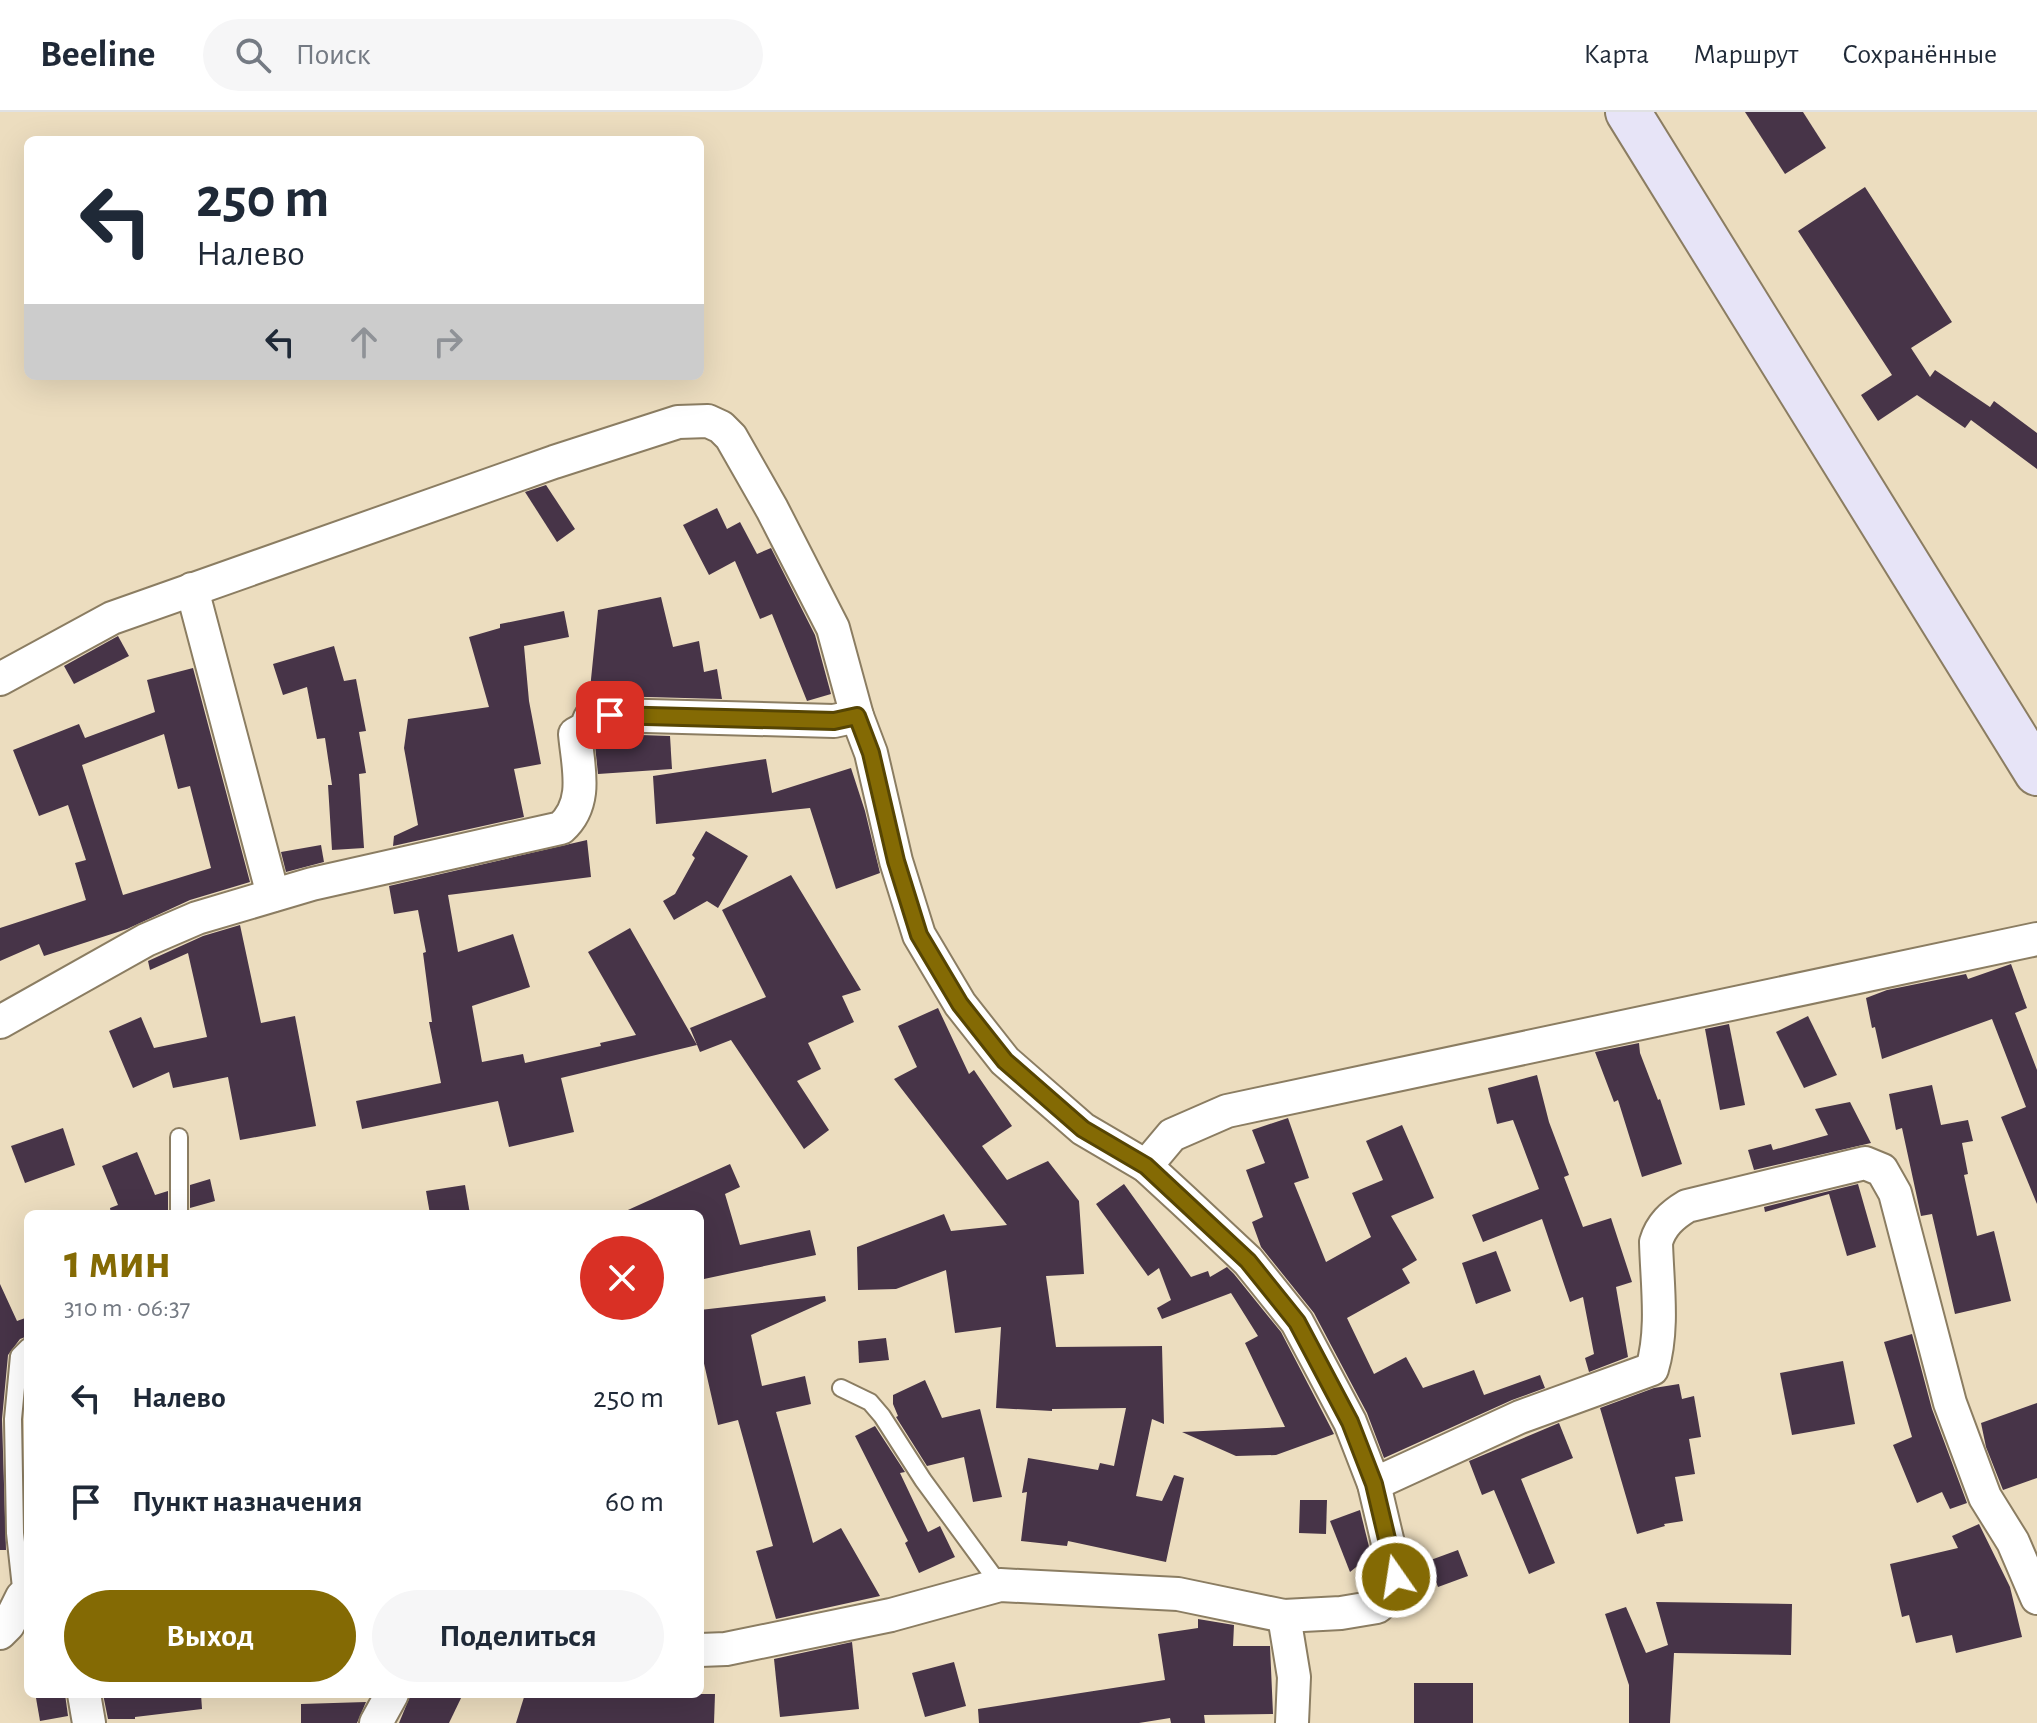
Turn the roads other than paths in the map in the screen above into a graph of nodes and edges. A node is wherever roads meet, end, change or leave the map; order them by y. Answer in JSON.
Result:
{"nodes":[{"id":1,"x":1628,"y":112,"type":"edge"},
{"id":2,"x":192,"y":589,"type":"junction"},
{"id":3,"x":0,"y":679,"type":"edge"},
{"id":4,"x":857,"y":716,"type":"junction"},
{"id":5,"x":2037,"y":773,"type":"edge"},
{"id":6,"x":273,"y":895,"type":"junction"},
{"id":7,"x":2037,"y":939,"type":"edge"},
{"id":8,"x":0,"y":1022,"type":"edge"},
{"id":9,"x":179,"y":1137,"type":"dead end"},
{"id":10,"x":1146,"y":1166,"type":"junction"},
{"id":11,"x":179,"y":1210,"type":"edge"},
{"id":12,"x":24,"y":1351,"type":"edge"},
{"id":13,"x":841,"y":1388,"type":"dead end"},
{"id":14,"x":1374,"y":1484,"type":"junction"},
{"id":15,"x":1000,"y":1585,"type":"junction"},
{"id":16,"x":17,"y":1596,"type":"edge"},
{"id":17,"x":2037,"y":1598,"type":"edge"},
{"id":18,"x":1284,"y":1616,"type":"junction"},
{"id":19,"x":0,"y":1633,"type":"edge"},
{"id":20,"x":704,"y":1650,"type":"edge"},
{"id":21,"x":85,"y":1698,"type":"edge"},
{"id":22,"x":390,"y":1698,"type":"edge"},
{"id":23,"x":89,"y":1723,"type":"edge"},
{"id":24,"x":376,"y":1723,"type":"edge"},
{"id":25,"x":1292,"y":1723,"type":"edge"}],
"edges":[{"from":1,"to":5,"type":"main road"},
{"from":2,"to":3,"type":"street"},
{"from":2,"to":4,"type":"street"},
{"from":2,"to":6,"type":"street"},
{"from":4,"to":6,"type":"street"},
{"from":4,"to":10,"type":"street"},
{"from":6,"to":8,"type":"street"},
{"from":7,"to":10,"type":"street"},
{"from":9,"to":11,"type":"lane"},
{"from":10,"to":14,"type":"street"},
{"from":12,"to":16,"type":"lane"},
{"from":13,"to":15,"type":"lane"},
{"from":14,"to":17,"type":"street"},
{"from":14,"to":18,"type":"street"},
{"from":15,"to":18,"type":"street"},
{"from":15,"to":20,"type":"street"},
{"from":16,"to":19,"type":"street"},
{"from":18,"to":25,"type":"street"},
{"from":21,"to":23,"type":"street"},
{"from":22,"to":24,"type":"street"}]}
